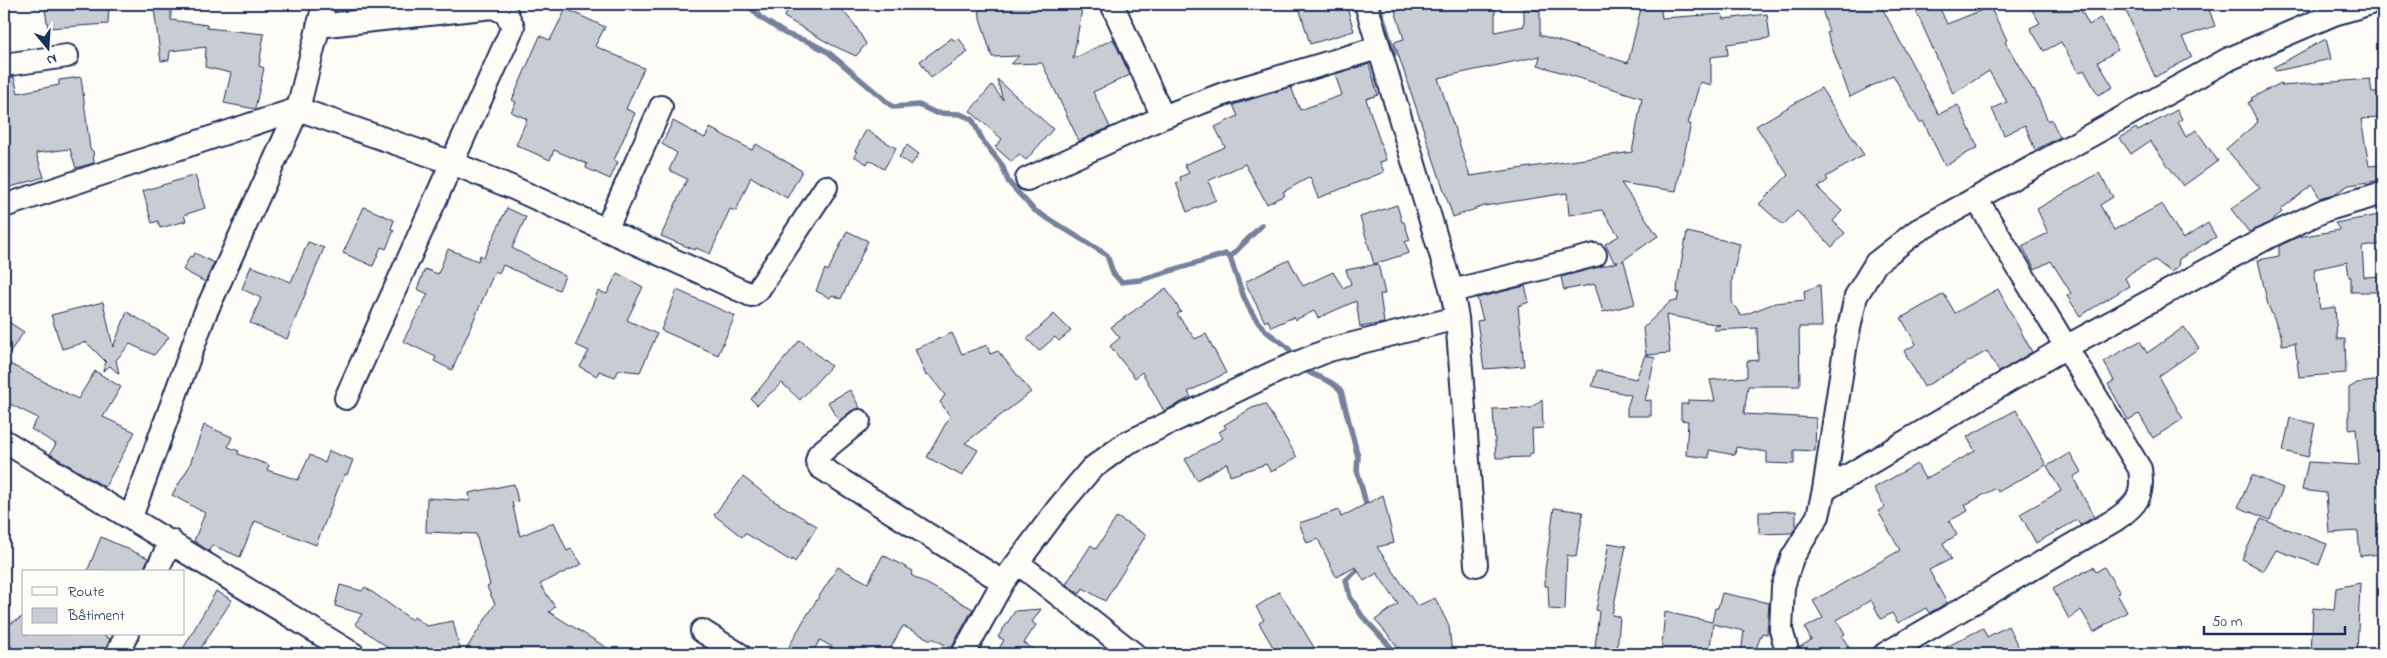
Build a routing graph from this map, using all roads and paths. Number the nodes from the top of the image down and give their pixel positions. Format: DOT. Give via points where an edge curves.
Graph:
graph roads {
  1 [pos="324,4"];
  2 [pos="1112,4"];
  3 [pos="1366,4"];
  4 [pos="2368,4"];
  5 [pos="318,26"];
  6 [pos="1378,48"];
  7 [pos="67,56"];
  8 [pos="4,65"];
  9 [pos="660,107"];
  10 [pos="298,109"];
  11 [pos="1163,117"];
  12 [pos="450,162"];
  13 [pos="1027,180"];
  14 [pos="826,187"];
  15 [pos="1976,198"];
  16 [pos="2382,198"];
  17 [pos="4,206"];
  18 [pos="606,230"];
  19 [pos="1595,255"];
  20 [pos="1452,291"];
  21 [pos="1458,318"];
  22 [pos="2066,347"];
  23 [pos="346,398"];
  24 [pos="859,421"];
  25 [pos="4,441"];
  26 [pos="1824,490"];
  27 [pos="132,517"];
  28 [pos="171,541"];
  29 [pos="1018,563"];
  30 [pos="1476,565"];
  31 [pos="157,570"];
  32 [pos="1003,582"];
  33 [pos="702,631"];
  34 [pos="126,636"];
  35 [pos="117,654"];
  36 [pos="352,654"];
  37 [pos="739,654"];
  38 [pos="963,654"];
  39 [pos="1134,654"];
  40 [pos="1788,654"];
  41 [pos="1885,654"];
  1 -- 5 [label="street"];
  2 -- 11 [label="street"];
  3 -- 6 [label="street"];
  4 -- 15 [label="street" via="2334,14 2229,59"];
  5 -- 10 [label="street"];
  5 -- 12 [label="street" via="493,7 506,13 513,27"];
  6 -- 11 [label="street" via="1226,93"];
  6 -- 20 [label="street"];
  7 -- 8 [label="street"];
  9 -- 18 [label="street"];
  10 -- 12 [label="street"];
  10 -- 17 [label="street"];
  10 -- 27 [label="street" via="204,316"];
  11 -- 13 [label="street"];
  12 -- 18 [label="street"];
  12 -- 23 [label="street"];
  14 -- 18 [label="street" via="752,295"];
  15 -- 22 [label="street"];
  15 -- 26 [label="street" via="1917,231 1876,263 1856,296"];
  16 -- 22 [label="street" via="2325,210 2268,237"];
  19 -- 20 [label="street"];
  20 -- 21 [label="street"];
  21 -- 29 [label="street" via="1329,350 1275,372 1125,444 1092,469"];
  21 -- 30 [label="street"];
  22 -- 26 [label="street"];
  22 -- 41 [label="street" via="2140,469 2142,486 2133,507"];
  24 -- 32 [label="street" via="819,454 817,461 820,467"];
  25 -- 27 [label="street"];
  26 -- 40 [label="street" via="1818,516 1792,558 1783,587 1781,630"];
  27 -- 28 [label="street"];
  28 -- 31 [label="street"];
  28 -- 36 [label="street"];
  29 -- 32 [label="street"];
  29 -- 39 [label="street"];
  32 -- 38 [label="street"];
  33 -- 37 [label="street"];
  34 -- 35 [label="street"];
}
